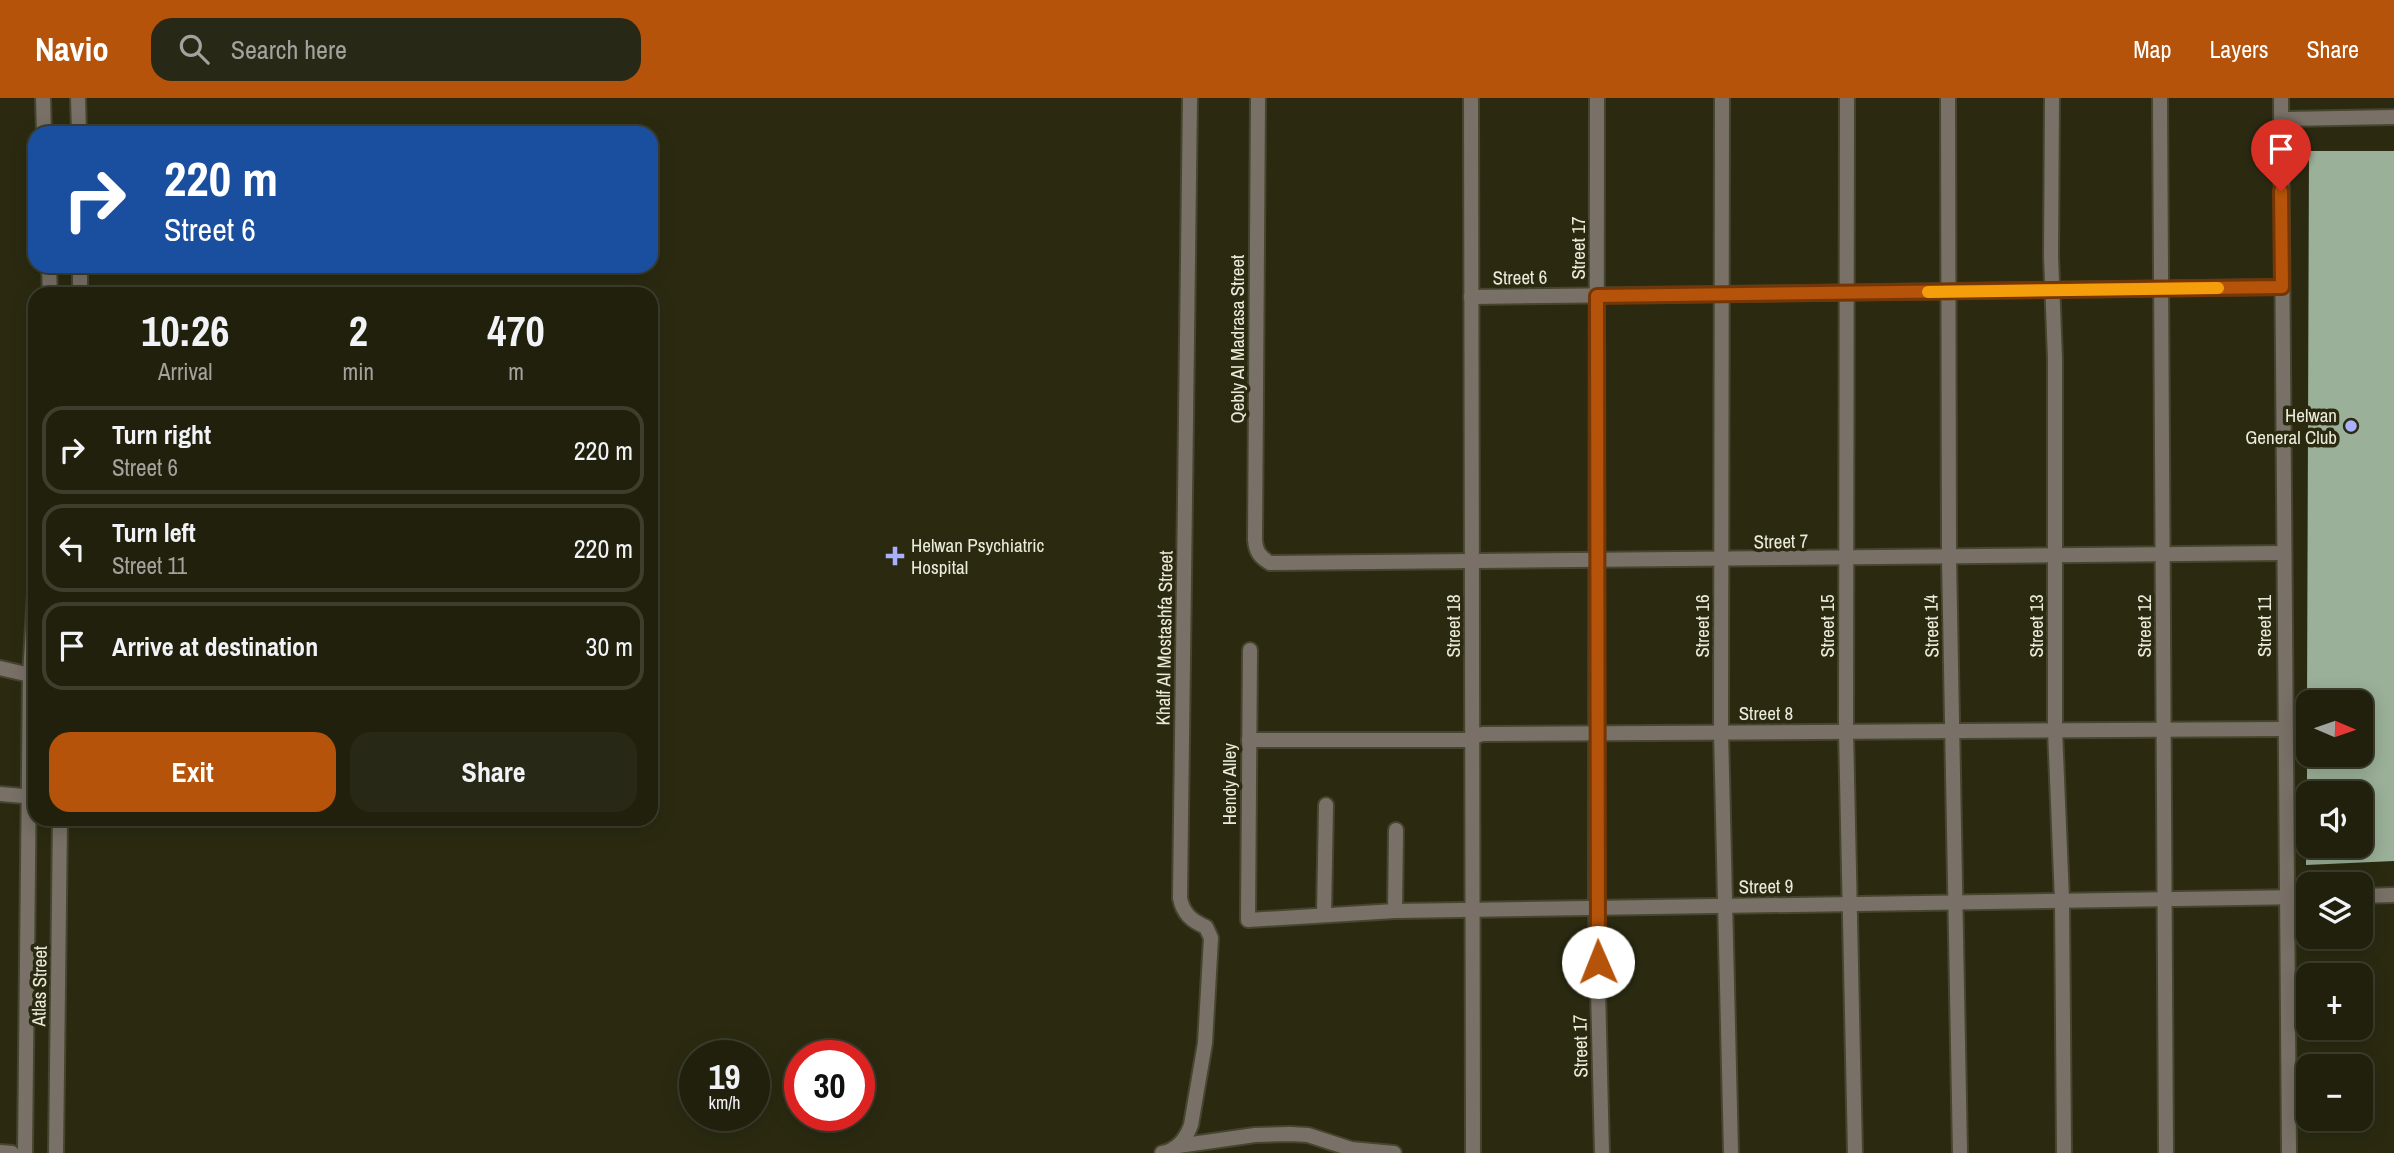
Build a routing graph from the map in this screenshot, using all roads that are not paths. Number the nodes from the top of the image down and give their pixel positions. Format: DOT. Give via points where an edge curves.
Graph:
graph roads {
  1 [pos="43,98"];
  2 [pos="78,98"];
  3 [pos="1190,98"];
  4 [pos="1258,98"];
  5 [pos="1471,98"];
  6 [pos="1597,98"];
  7 [pos="1721,98"];
  8 [pos="1847,98"];
  9 [pos="1948,98"];
  10 [pos="2052,98"];
  11 [pos="2160,98"];
  12 [pos="2281,98"];
  13 [pos="2394,117"];
  14 [pos="2281,119"];
  15 [pos="44,126"];
  16 [pos="79,126"];
  17 [pos="2282,287"];
  18 [pos="2161,289"];
  19 [pos="2053,291"];
  20 [pos="1948,292"];
  21 [pos="1847,293"];
  22 [pos="1722,294"];
  23 [pos="1597,296"];
  24 [pos="1471,297"];
  25 [pos="2283,553"];
  26 [pos="2163,555"];
  27 [pos="2055,556"];
  28 [pos="1949,558"];
  29 [pos="1847,559"];
  30 [pos="1597,561"];
  31 [pos="1721,561"];
  32 [pos="1472,562"];
  33 [pos="1280,565"];
  34 [pos="1250,650"];
  35 [pos="0,668"];
  36 [pos="28,675"];
  37 [pos="2284,729"];
  38 [pos="2055,730"];
  39 [pos="2163,730"];
  40 [pos="1846,731"];
  41 [pos="1953,731"];
  42 [pos="1721,732"];
  43 [pos="1597,733"];
  44 [pos="1472,738"];
  45 [pos="1249,740"];
  46 [pos="0,794"];
  47 [pos="28,796"];
  48 [pos="1326,804"];
  49 [pos="31,826"];
  50 [pos="60,826"];
  51 [pos="1396,830"];
  52 [pos="2394,895"];
  53 [pos="2373,896"];
  54 [pos="2285,897"];
  55 [pos="2296,897"];
  56 [pos="2164,899"];
  57 [pos="2062,900"];
  58 [pos="1957,901"];
  59 [pos="1851,904"];
  60 [pos="1726,905"];
  61 [pos="1596,908"];
  62 [pos="1473,910"];
  63 [pos="1395,911"];
  64 [pos="1324,915"];
  65 [pos="1248,920"];
  66 [pos="1325,1147"];
  67 [pos="1169,1151"];
  68 [pos="0,1152"];
  69 [pos="12,1153"];
  70 [pos="25,1153"];
  71 [pos="57,1153"];
  72 [pos="1394,1153"];
  73 [pos="1473,1153"];
  74 [pos="1602,1153"];
  75 [pos="1731,1153"];
  76 [pos="1855,1153"];
  77 [pos="1960,1153"];
  78 [pos="2064,1153"];
  79 [pos="2166,1153"];
  80 [pos="2280,1153"];
  81 [pos="2289,1153"];
  1 -- 15 [label="street"];
  2 -- 16 [label="street"];
  3 -- 67 [label="street, Khalf Al Mostashfa Street" via="1180,898 1185,913 1206,927 1211,938 1191,1125 1187,1137"];
  4 -- 33 [label="street, Qebly Al Madrasa Street" via="1255,540 1262,558"];
  5 -- 24 [label="street, Street 18"];
  6 -- 23 [label="street, Street 17"];
  7 -- 22 [label="street, Street 16"];
  8 -- 21 [label="street, Street 15"];
  9 -- 20 [label="street, Street 14"];
  10 -- 19 [label="street, Street 13"];
  11 -- 18 [label="street, Street 12"];
  12 -- 14 [label="street, Street 11"];
  13 -- 14 [label="street"];
  14 -- 17 [label="street, Street 11"];
  17 -- 18 [label="street, Street 6"];
  17 -- 25 [label="street, Street 11"];
  18 -- 19 [label="street, Street 6"];
  18 -- 26 [label="street, Street 12"];
  19 -- 20 [label="street, Street 6"];
  19 -- 27 [label="street, Street 13"];
  20 -- 21 [label="street, Street 6"];
  20 -- 28 [label="street, Street 14"];
  21 -- 22 [label="street, Street 6"];
  21 -- 29 [label="street, Street 15"];
  22 -- 23 [label="street, Street 6"];
  22 -- 31 [label="street, Street 16"];
  23 -- 24 [label="street, Street 6"];
  23 -- 30 [label="street, Street 17"];
  24 -- 32 [label="street, Street 18"];
  25 -- 26 [label="street, Street 7"];
  25 -- 37 [label="street, Street 11"];
  26 -- 27 [label="street, Street 7"];
  26 -- 39 [label="street, Street 12"];
  27 -- 28 [label="street, Street 7"];
  27 -- 38 [label="street, Street 13"];
  28 -- 29 [label="street, Street 7"];
  28 -- 41 [label="street, Street 14"];
  29 -- 31 [label="street, Street 7"];
  29 -- 40 [label="street, Street 15"];
  30 -- 31 [label="street, Street 7"];
  30 -- 32 [label="street, Street 7"];
  30 -- 43 [label="street, Street 17"];
  31 -- 42 [label="street, Street 16"];
  32 -- 33 [label="street, Street 7"];
  32 -- 44 [label="street, Street 18"];
  34 -- 45 [label="street, Hendy Alley"];
  35 -- 36 [label="street"];
  37 -- 39 [label="street, Street 8"];
  37 -- 54 [label="street, Street 11"];
  38 -- 39 [label="street, Street 8"];
  38 -- 41 [label="street, Street 8"];
  38 -- 57 [label="street, Street 13"];
  39 -- 56 [label="street, Street 12"];
  40 -- 41 [label="street, Street 8"];
  40 -- 42 [label="street, Street 8"];
  40 -- 59 [label="street, Street 15"];
  41 -- 58 [label="street, Street 14"];
  42 -- 43 [label="street, Street 8"];
  42 -- 60 [label="street, Street 16"];
  43 -- 44 [label="street, Street 8" via="1482,734"];
  43 -- 61 [label="street, Street 17"];
  44 -- 45 [label="street, Street 8"];
  44 -- 62 [label="street, Street 18"];
  45 -- 65 [label="street, Hendy Alley"];
  46 -- 47 [label="street"];
  48 -- 64 [label="street"];
  49 -- 70 [label="street, Atlas Street"];
  50 -- 71 [label="street, Atlas Street"];
  51 -- 63 [label="street"];
  52 -- 53 [label="street"];
  54 -- 55 [label="street, Street 9"];
  54 -- 56 [label="street, Street 9"];
  54 -- 81 [label="street, Street 11"];
  56 -- 57 [label="street, Street 9"];
  56 -- 79 [label="street, Street 12"];
  57 -- 58 [label="street, Street 9"];
  57 -- 78 [label="street, Street 13"];
  58 -- 59 [label="street, Street 9"];
  58 -- 77 [label="street, Street 14"];
  59 -- 60 [label="street, Street 9"];
  59 -- 76 [label="street, Street 15"];
  60 -- 61 [label="street, Street 9"];
  60 -- 75 [label="street, Street 16"];
  61 -- 62 [label="street, Street 9"];
  61 -- 74 [label="street, Street 17"];
  62 -- 63 [label="street, Street 9"];
  62 -- 73 [label="street, Street 18"];
  63 -- 64 [label="street, Street 9"];
  64 -- 65 [label="street, Street 9"];
  66 -- 67 [label="street" via="1308,1135 1266,1135"];
  66 -- 72 [label="street"];
  68 -- 69 [label="street"];
  80 -- 81 [label="street"];
}
